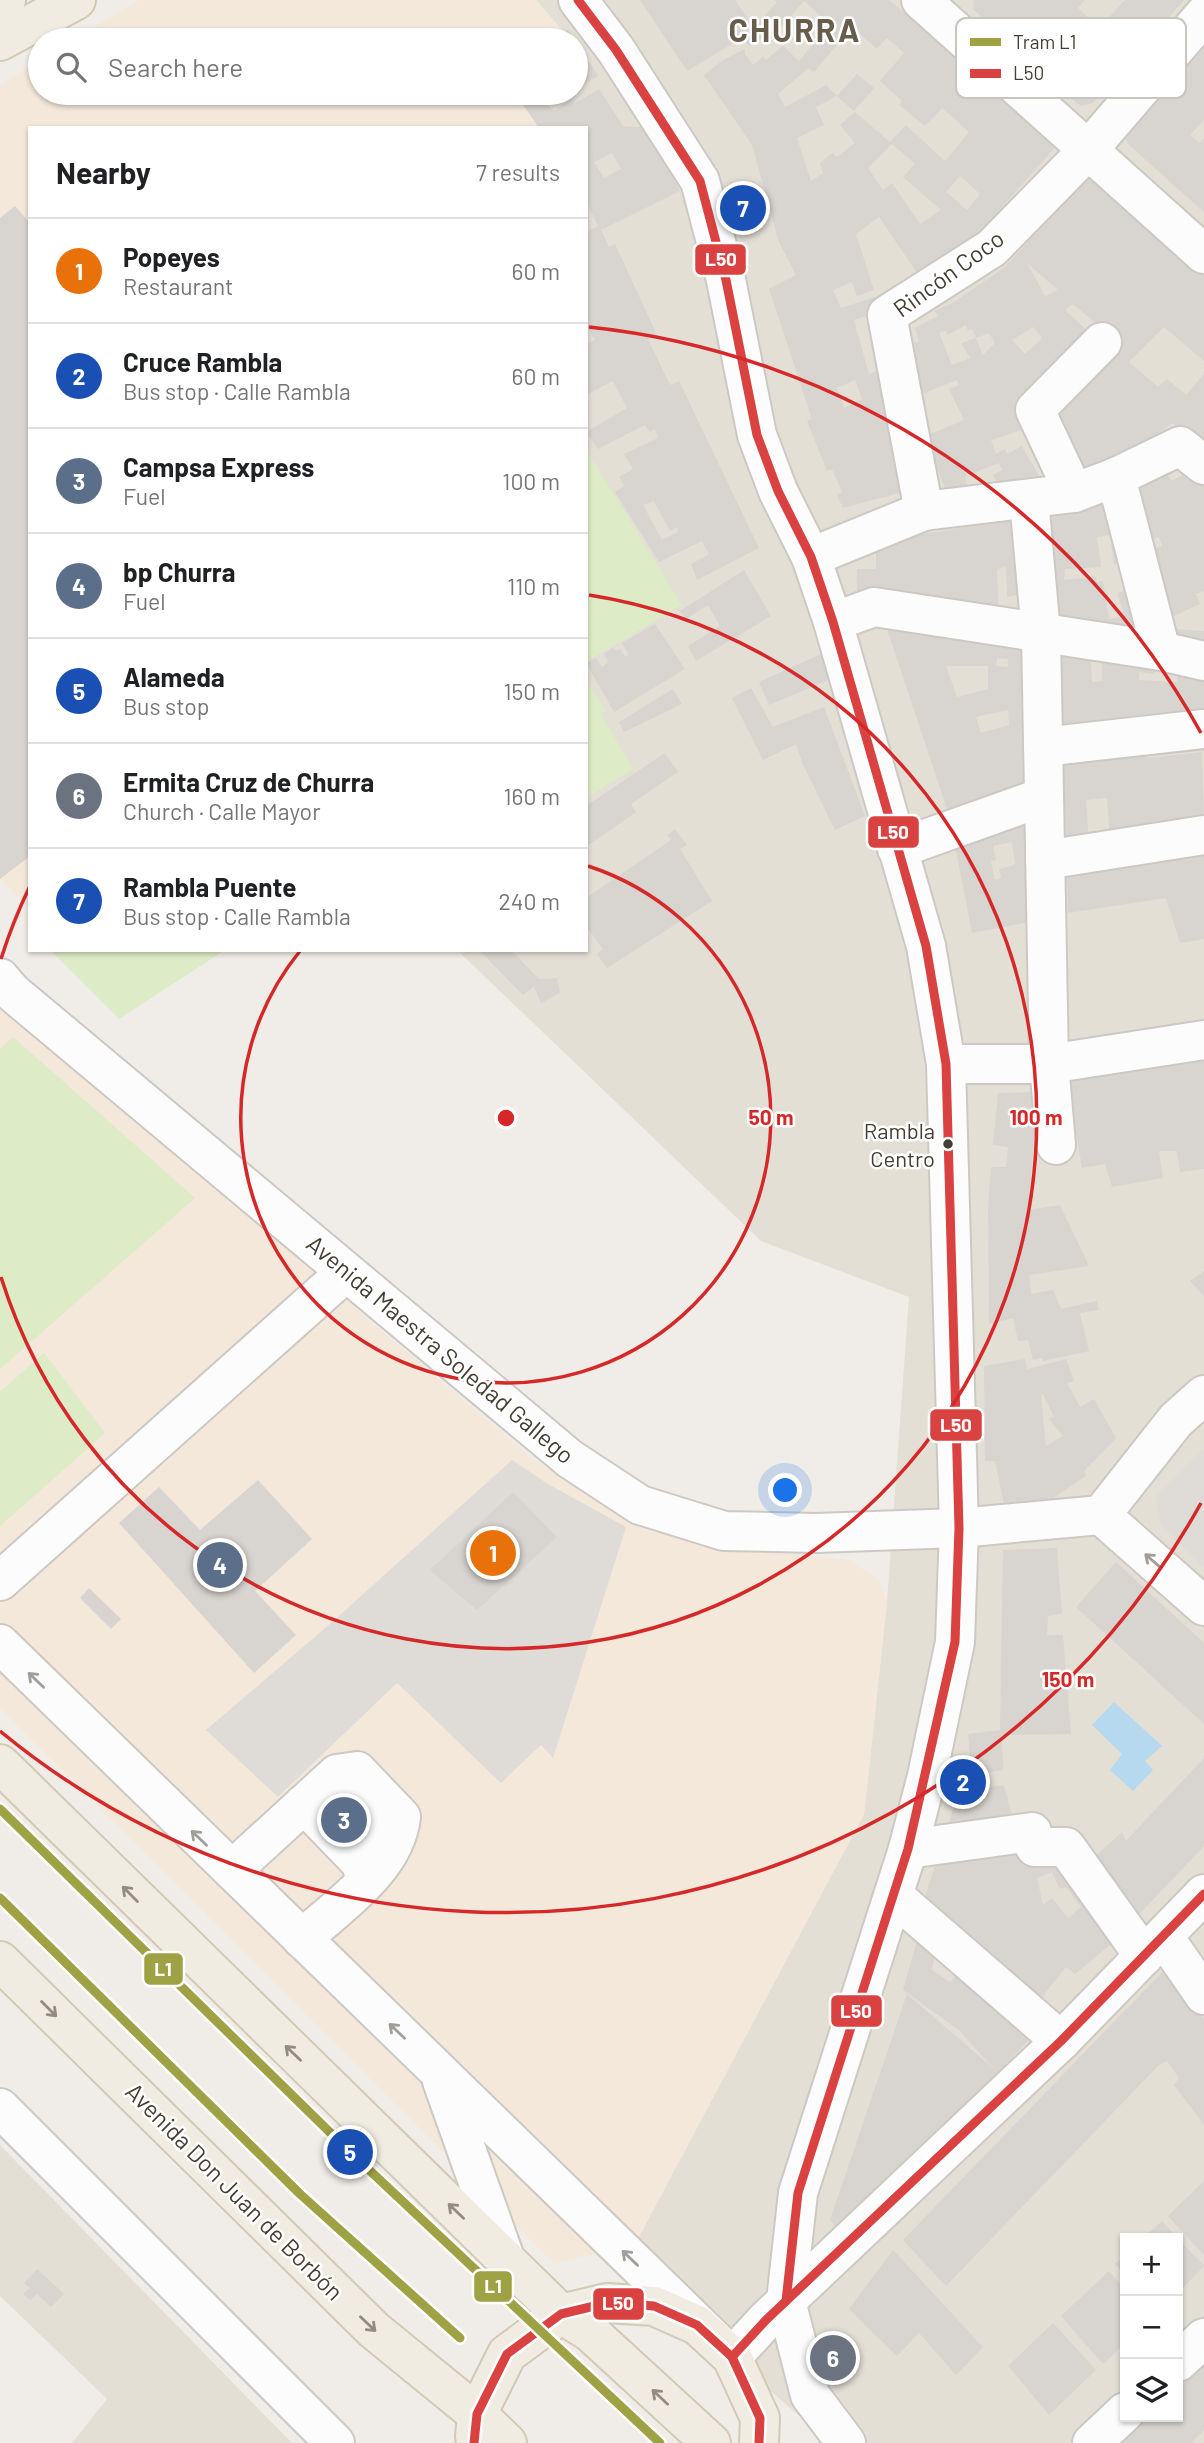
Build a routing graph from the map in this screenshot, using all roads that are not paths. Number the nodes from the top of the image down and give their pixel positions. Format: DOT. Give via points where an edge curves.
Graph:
graph roads {
  1 [pos="6,0"];
  2 [pos="76,0"];
  3 [pos="578,0"];
  4 [pos="0,3"];
  5 [pos="937,5"];
  6 [pos="1204,15"];
  7 [pos="956,23"];
  8 [pos="1186,36"];
  9 [pos="0,41"];
  10 [pos="1035,98"];
  11 [pos="1133,98"];
  12 [pos="1089,149"];
  13 [pos="1204,254"];
  14 [pos="1102,342"];
  15 [pos="1204,465"];
  16 [pos="1116,477"];
  17 [pos="1074,493"];
  18 [pos="1029,500"];
  19 [pos="924,511"];
  20 [pos="811,557"];
  21 [pos="833,622"];
  22 [pos="1041,633"];
  23 [pos="1161,651"];
  24 [pos="1204,661"];
  25 [pos="1204,729"];
  26 [pos="1043,747"];
  27 [pos="1043,797"];
  28 [pos="1204,835"];
  29 [pos="898,849"];
  30 [pos="1045,860"];
  31 [pos="4,991"];
  32 [pos="1204,1040"];
  33 [pos="946,1064"];
  34 [pos="1049,1064"];
  35 [pos="1056,1145"];
  36 [pos="345,1273"];
  37 [pos="1204,1395"];
  38 [pos="1101,1515"];
  39 [pos="959,1528"];
  40 [pos="0,1581"];
  41 [pos="1204,1606"];
  42 [pos="0,1644"];
  43 [pos="0,1764"];
  44 [pos="314,1795"];
  45 [pos="908,1849"];
  46 [pos="376,1868"];
  47 [pos="232,1870"];
  48 [pos="1204,1894"];
  49 [pos="894,1896"];
  50 [pos="302,1939"];
  51 [pos="1154,1946"];
  52 [pos="0,1961"];
  53 [pos="1204,1995"];
  54 [pos="1061,2041"];
  55 [pos="439,2071"];
  56 [pos="0,2108"];
  57 [pos="506,2261"];
  58 [pos="786,2301"];
  59 [pos="561,2314"];
  60 [pos="1204,2338"];
  61 [pos="732,2357"];
  62 [pos="1181,2359"];
  63 [pos="1120,2417"];
  64 [pos="476,2429"];
  65 [pos="841,2441"];
  66 [pos="335,2443"];
  67 [pos="507,2443"];
  68 [pos="710,2443"];
  69 [pos="759,2443"];
  70 [pos="1092,2443"];
  1 -- 4 [label="main road"];
  2 -- 9 [label="main road"];
  3 -- 20 [label="street" via="700,181 726,280 757,435"];
  5 -- 7 [label="street"];
  6 -- 8 [label="street"];
  10 -- 12 [label="street"];
  11 -- 12 [label="street"];
  12 -- 13 [label="street"];
  12 -- 19 [label="street, Rincón Coco" via="992,248 887,315"];
  14 -- 17 [label="street" via="1035,410"];
  15 -- 16 [label="street" via="1180,446"];
  16 -- 17 [label="street"];
  16 -- 23 [label="street"];
  17 -- 18 [label="street"];
  18 -- 19 [label="street"];
  18 -- 22 [label="street"];
  19 -- 20 [label="street"];
  20 -- 21 [label="street"];
  21 -- 22 [label="street" via="874,607"];
  21 -- 29 [label="street"];
  22 -- 23 [label="street"];
  22 -- 26 [label="street"];
  23 -- 24 [label="street"];
  25 -- 26 [label="street"];
  26 -- 27 [label="street"];
  27 -- 29 [label="street"];
  27 -- 30 [label="street"];
  28 -- 30 [label="street"];
  29 -- 33 [label="street" via="926,946"];
  30 -- 34 [label="street"];
  31 -- 36 [label="street, Avenida Maestra Soledad Gallego"];
  32 -- 34 [label="street"];
  33 -- 34 [label="street"];
  33 -- 39 [label="street"];
  34 -- 35 [label="street"];
  36 -- 39 [label="street, Avenida Maestra Soledad Gallego" via="570,1460 640,1505 724,1531"];
  36 -- 40 [label="street"];
  37 -- 38 [label="street" via="1175,1420"];
  38 -- 39 [label="street, Avenida Maestra Soledad Gallego"];
  41 -- 38 [label="street, one-way"];
  39 -- 45 [label="street" via="955,1642"];
  47 -- 42 [label="street, one-way"];
  57 -- 43 [label="main road, one-way"];
  44 -- 46 [label="street" via="360,1862"];
  44 -- 46 [label="street" via="337,1773 357,1771 401,1817 399,1838"];
  44 -- 47 [label="street"];
  45 -- 49 [label="street"];
  45 -- 51 [label="street" via="1032,1832 1035,1847 1066,1847"];
  46 -- 50 [label="street"];
  47 -- 50 [label="street"];
  48 -- 51 [label="street"];
  49 -- 54 [label="street"];
  49 -- 58 [label="street" via="798,2193"];
  55 -- 50 [label="street, one-way"];
  51 -- 53 [label="street"];
  51 -- 54 [label="street"];
  52 -- 64 [label="main road, Avenida Don Juan de Borbón, one-way"];
  54 -- 58 [label="street"];
  55 -- 57 [label="street"];
  61 -- 55 [label="street, one-way"];
  56 -- 66 [label="street"];
  57 -- 59 [label="main road"];
  58 -- 61 [label="street"];
  58 -- 65 [label="street" via="810,2395"];
  59 -- 61 [label="main road" via="607,2303 654,2306 697,2325"];
  59 -- 64 [label="main road" via="507,2354"];
  68 -- 59 [label="main road, one-way" via="590,2332"];
  60 -- 62 [label="street"];
  61 -- 69 [label="main road" via="760,2418"];
  63 -- 70 [label="street"];
  64 -- 67 [label="main road, Avenida Don Juan de Borbón"];
}
